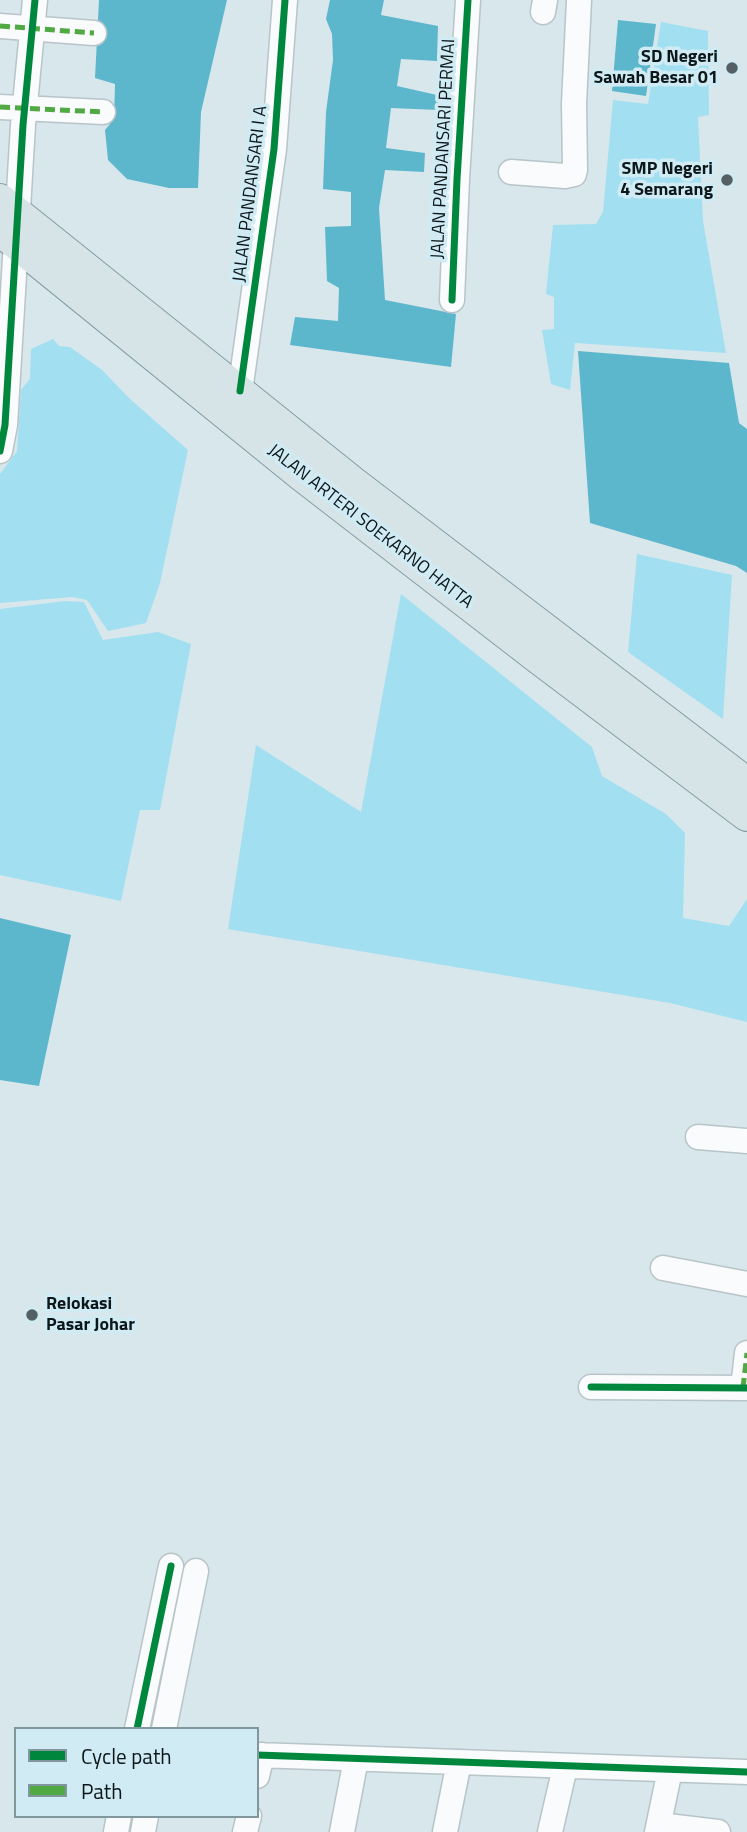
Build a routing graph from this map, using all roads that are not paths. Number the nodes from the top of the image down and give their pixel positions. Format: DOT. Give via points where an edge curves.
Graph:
graph roads {
  1 [pos="35,0"];
  2 [pos="285,0"];
  3 [pos="468,0"];
  4 [pos="579,0"];
  5 [pos="0,26"];
  6 [pos="32,28"];
  7 [pos="94,33"];
  8 [pos="0,107"];
  9 [pos="25,108"];
  10 [pos="103,112"];
  11 [pos="511,172"];
  12 [pos="8,238"];
  13 [pos="452,300"];
  14 [pos="4,352"];
  15 [pos="240,391"];
  16 [pos="2,425"];
  17 [pos="0,451"];
  18 [pos="747,784"];
  19 [pos="747,815"];
  20 [pos="698,1137"];
  21 [pos="747,1141"];
  22 [pos="663,1268"];
  23 [pos="747,1284"];
  24 [pos="747,1353"];
  25 [pos="591,1387"];
  26 [pos="745,1388"];
  27 [pos="171,1566"];
  28 [pos="196,1571"];
  29 [pos="137,1727"];
  30 [pos="164,1727"];
  31 [pos="356,1759"];
  32 [pos="259,1762"];
  33 [pos="459,1762"];
  34 [pos="565,1767"];
  35 [pos="670,1770"];
  36 [pos="747,1772"];
  37 [pos="658,1828"];
  38 [pos="342,1832"];
  39 [pos="445,1832"];
  40 [pos="550,1832"];
  41 [pos="718,1832"];
  1 -- 6 [label="street"];
  2 -- 15 [label="street, JALAN PANDANSARI I A" via="274,149"];
  3 -- 13 [label="street, JALAN PANDANSARI PERMAI"];
  4 -- 11 [label="street" via="574,174"];
  5 -- 6 [label="street"];
  6 -- 7 [label="street"];
  6 -- 9 [label="street"];
  8 -- 9 [label="street"];
  9 -- 10 [label="street"];
  9 -- 12 [label="street"];
  12 -- 14 [label="street"];
  12 -- 15 [label="main road, JALAN ARTERI SOEKARNO HATTA"];
  12 -- 19 [label="main road, JALAN ARTERI SOEKARNO HATTA" via="313,483"];
  14 -- 16 [label="street"];
  15 -- 18 [label="main road, JALAN ARTERI SOEKARNO HATTA"];
  16 -- 17 [label="street"];
  20 -- 21 [label="street"];
  22 -- 23 [label="street"];
  24 -- 26 [label="street"];
  25 -- 26 [label="street"];
  27 -- 29 [label="street"];
  28 -- 30 [label="street"];
  31 -- 32 [label="street"];
  31 -- 33 [label="street"];
  31 -- 38 [label="street"];
  33 -- 34 [label="street"];
  33 -- 39 [label="street"];
  34 -- 35 [label="street"];
  34 -- 40 [label="street"];
  35 -- 36 [label="street"];
  35 -- 37 [label="street"];
  37 -- 41 [label="street"];
}
